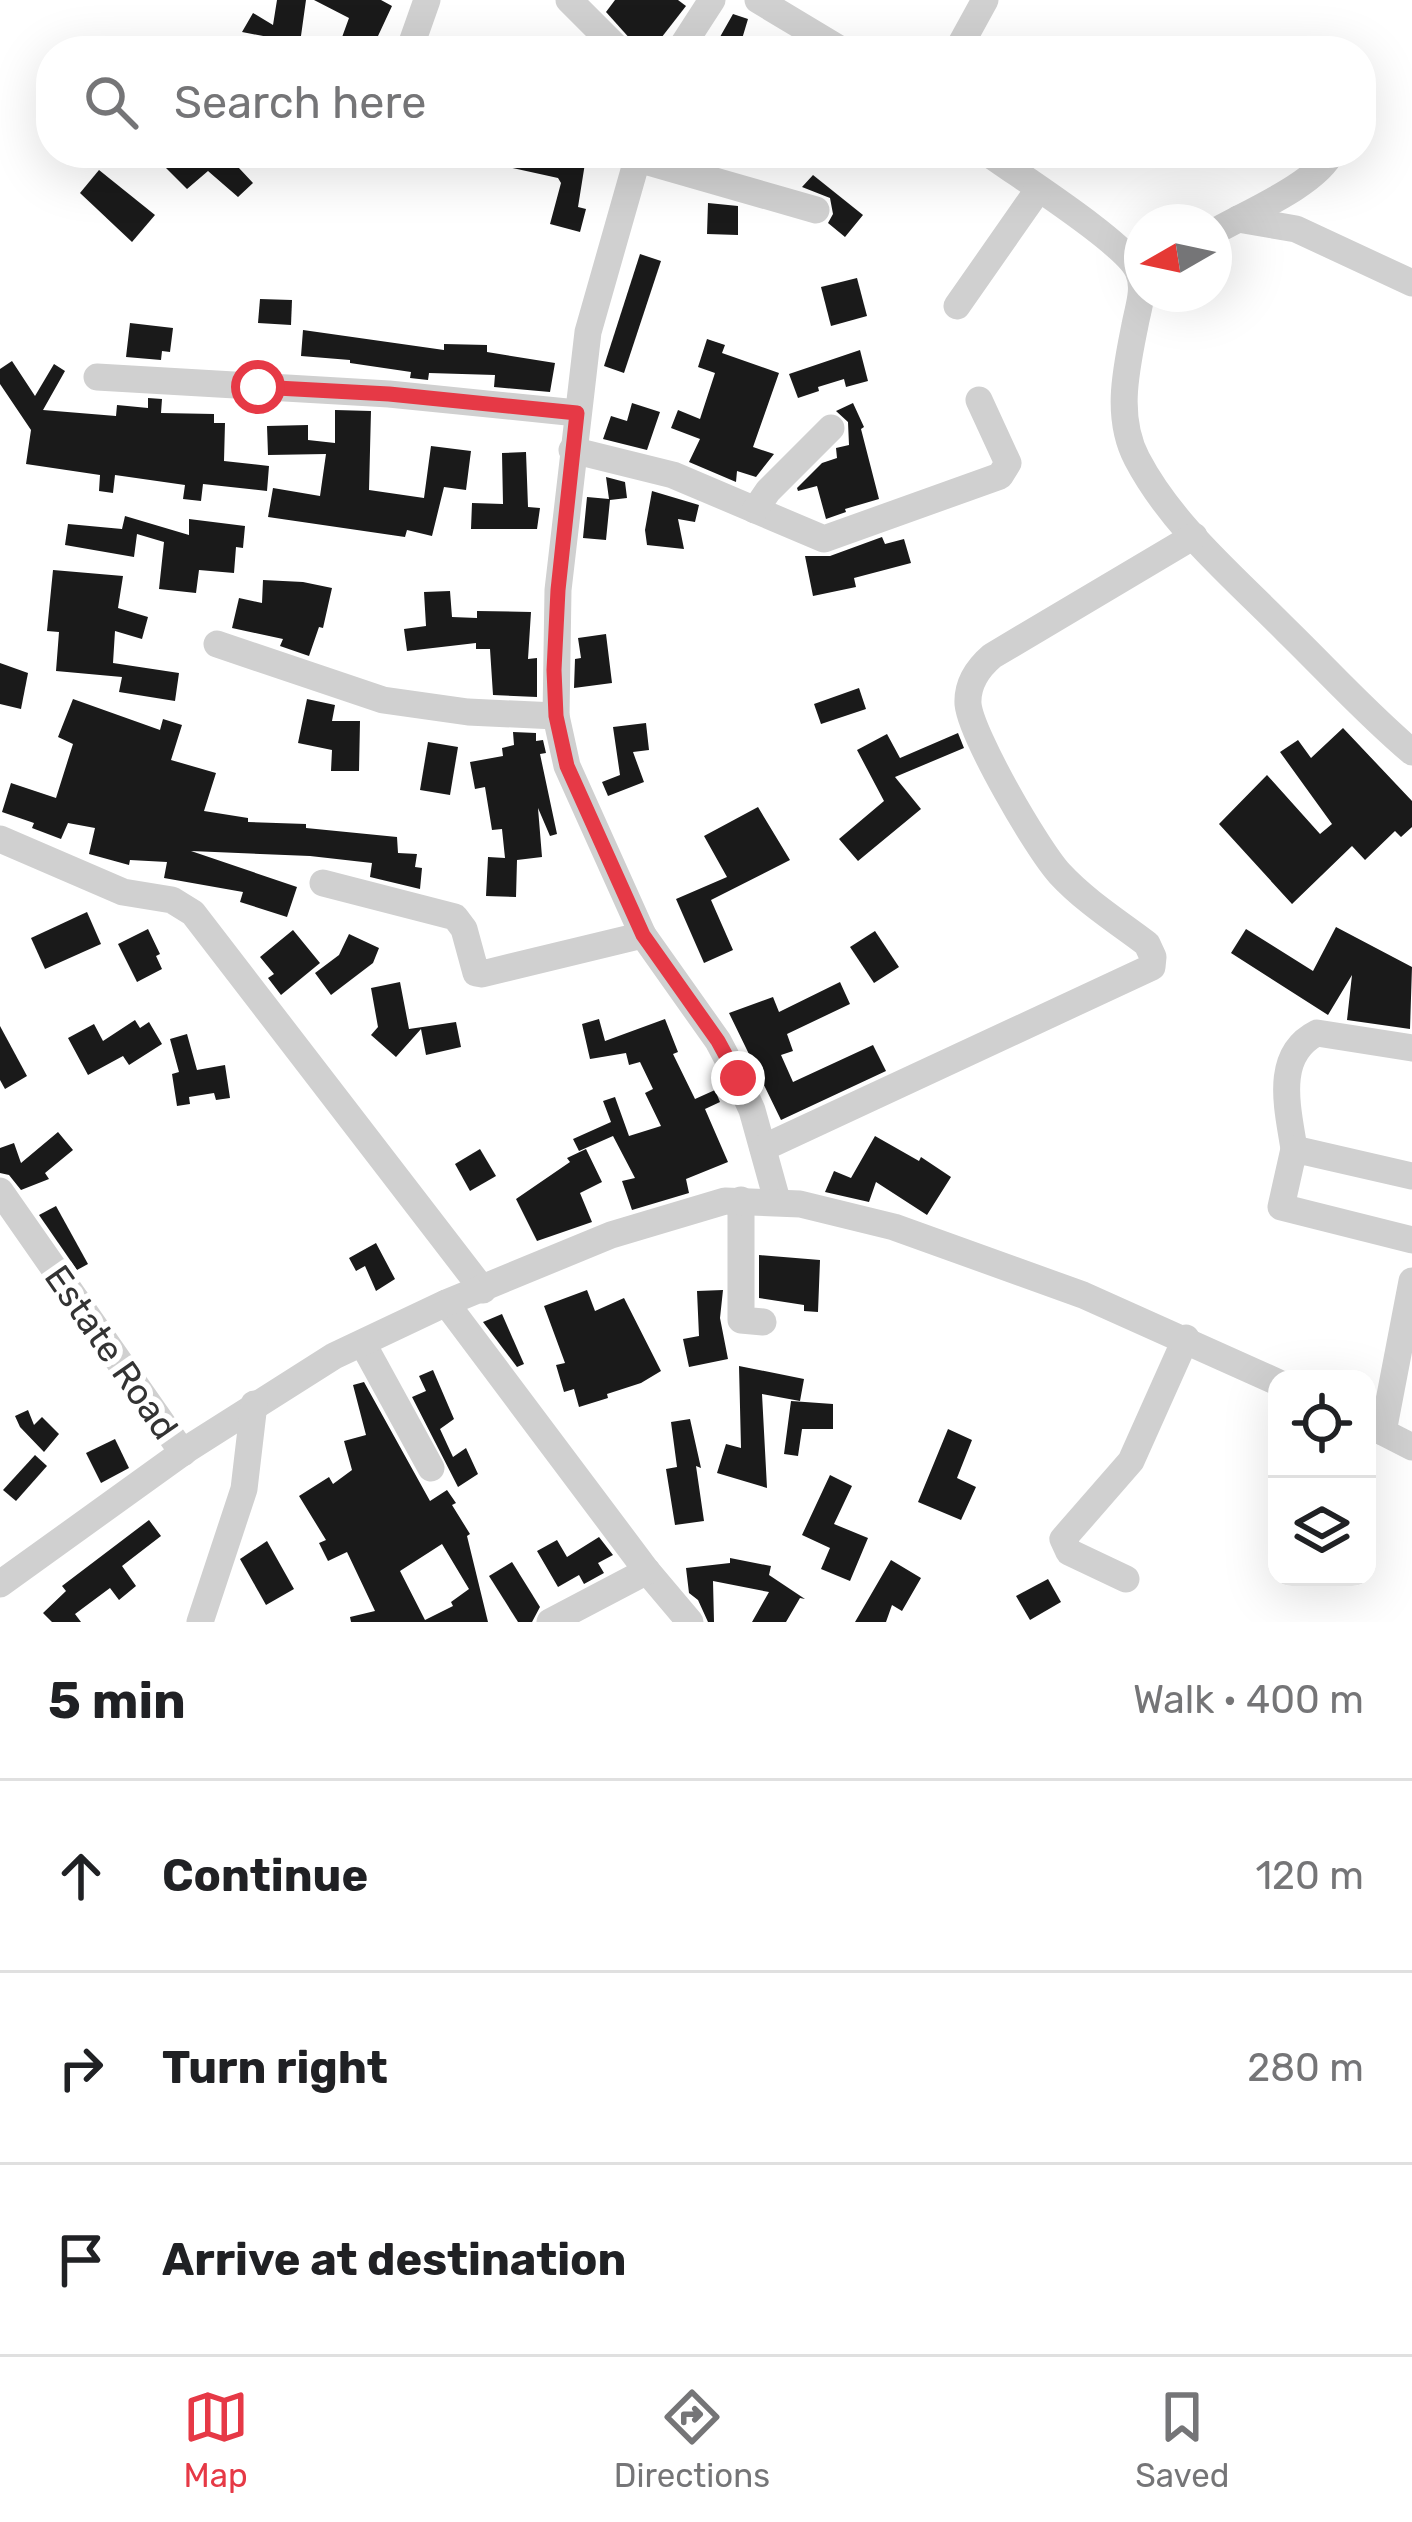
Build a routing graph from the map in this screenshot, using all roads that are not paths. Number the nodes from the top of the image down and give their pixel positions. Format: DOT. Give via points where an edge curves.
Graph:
graph roads {
  1 [pos="427,0"];
  2 [pos="569,0"];
  3 [pos="712,0"];
  4 [pos="758,0"];
  5 [pos="985,0"];
  6 [pos="414,36"];
  7 [pos="605,36"];
  8 [pos="689,36"];
  9 [pos="818,36"];
  10 [pos="965,36"];
  11 [pos="635,168"];
  12 [pos="677,168"];
  13 [pos="1008,168"];
  14 [pos="1319,168"];
  15 [pos="1038,190"];
  16 [pos="816,211"];
  17 [pos="1232,222"];
  18 [pos="1232,225"];
  19 [pos="1124,254"];
  20 [pos="1412,283"];
  21 [pos="957,306"];
  22 [pos="1138,312"];
  23 [pos="97,376"];
  24 [pos="979,400"];
  25 [pos="577,413"];
  26 [pos="831,428"];
  27 [pos="572,450"];
  28 [pos="754,510"];
  29 [pos="1194,536"];
  30 [pos="218,644"];
  31 [pos="556,716"];
  32 [pos="1412,752"];
  33 [pos="0,838"];
  34 [pos="323,883"];
  35 [pos="643,935"];
  36 [pos="1412,1048"];
  37 [pos="763,1148"];
  38 [pos="1294,1149"];
  39 [pos="1412,1176"];
  40 [pos="2,1199"];
  41 [pos="741,1200"];
  42 [pos="777,1200"];
  43 [pos="1412,1240"];
  44 [pos="1412,1281"];
  45 [pos="483,1290"];
  46 [pos="446,1303"];
  47 [pos="763,1322"];
  48 [pos="1186,1338"];
  49 [pos="363,1344"];
  50 [pos="1268,1378"];
  51 [pos="254,1404"];
  52 [pos="1376,1424"];
  53 [pos="1376,1429"];
  54 [pos="1412,1447"];
  55 [pos="183,1453"];
  56 [pos="431,1468"];
  57 [pos="647,1571"];
  58 [pos="1126,1579"];
  59 [pos="0,1584"];
  60 [pos="200,1622"];
  61 [pos="550,1622"];
  62 [pos="690,1622"];
  1 -- 6 [label="street"];
  2 -- 7 [label="street"];
  3 -- 8 [label="street"];
  4 -- 9 [label="street"];
  5 -- 10 [label="street"];
  11 -- 25 [label="street" via="588,332"];
  12 -- 16 [label="street"];
  13 -- 15 [label="street"];
  14 -- 17 [label="street"];
  15 -- 19 [label="street"];
  15 -- 21 [label="street"];
  18 -- 20 [label="street" via="1296,229"];
  22 -- 29 [label="street" via="1125,374 1126,434 1152,485"];
  23 -- 25 [label="street"];
  24 -- 28 [label="street" via="1007,463 1000,476 824,539"];
  25 -- 27 [label="street"];
  26 -- 28 [label="street"];
  27 -- 28 [label="street" via="673,475"];
  27 -- 31 [label="street"];
  29 -- 32 [label="street"];
  29 -- 37 [label="street" via="992,656 979,668 968,703 1042,851 1064,879 1147,944 1152,967"];
  30 -- 31 [label="street" via="383,700"];
  31 -- 35 [label="street" via="567,766"];
  33 -- 45 [label="street" via="193,913"];
  34 -- 35 [label="street" via="455,917 482,974"];
  35 -- 37 [label="street" via="718,1041"];
  36 -- 38 [label="street" via="1317,1033 1303,1040 1287,1076"];
  37 -- 42 [label="street"];
  38 -- 39 [label="street"];
  38 -- 43 [label="street" via="1281,1207"];
  40 -- 55 [label="street, Estate Road"];
  41 -- 42 [label="street"];
  41 -- 45 [label="street" via="611,1235"];
  41 -- 47 [label="street" via="741,1320"];
  42 -- 48 [label="street" via="894,1227"];
  44 -- 52 [label="street"];
  45 -- 46 [label="street"];
  46 -- 49 [label="street"];
  46 -- 57 [label="street"];
  48 -- 50 [label="street"];
  48 -- 58 [label="street" via="1131,1461 1063,1539 1069,1552"];
  49 -- 51 [label="street"];
  49 -- 56 [label="street"];
  51 -- 55 [label="street"];
  51 -- 60 [label="street" via="244,1490"];
  53 -- 54 [label="street"];
  55 -- 59 [label="street"];
  57 -- 61 [label="street"];
  57 -- 62 [label="street"];
}
